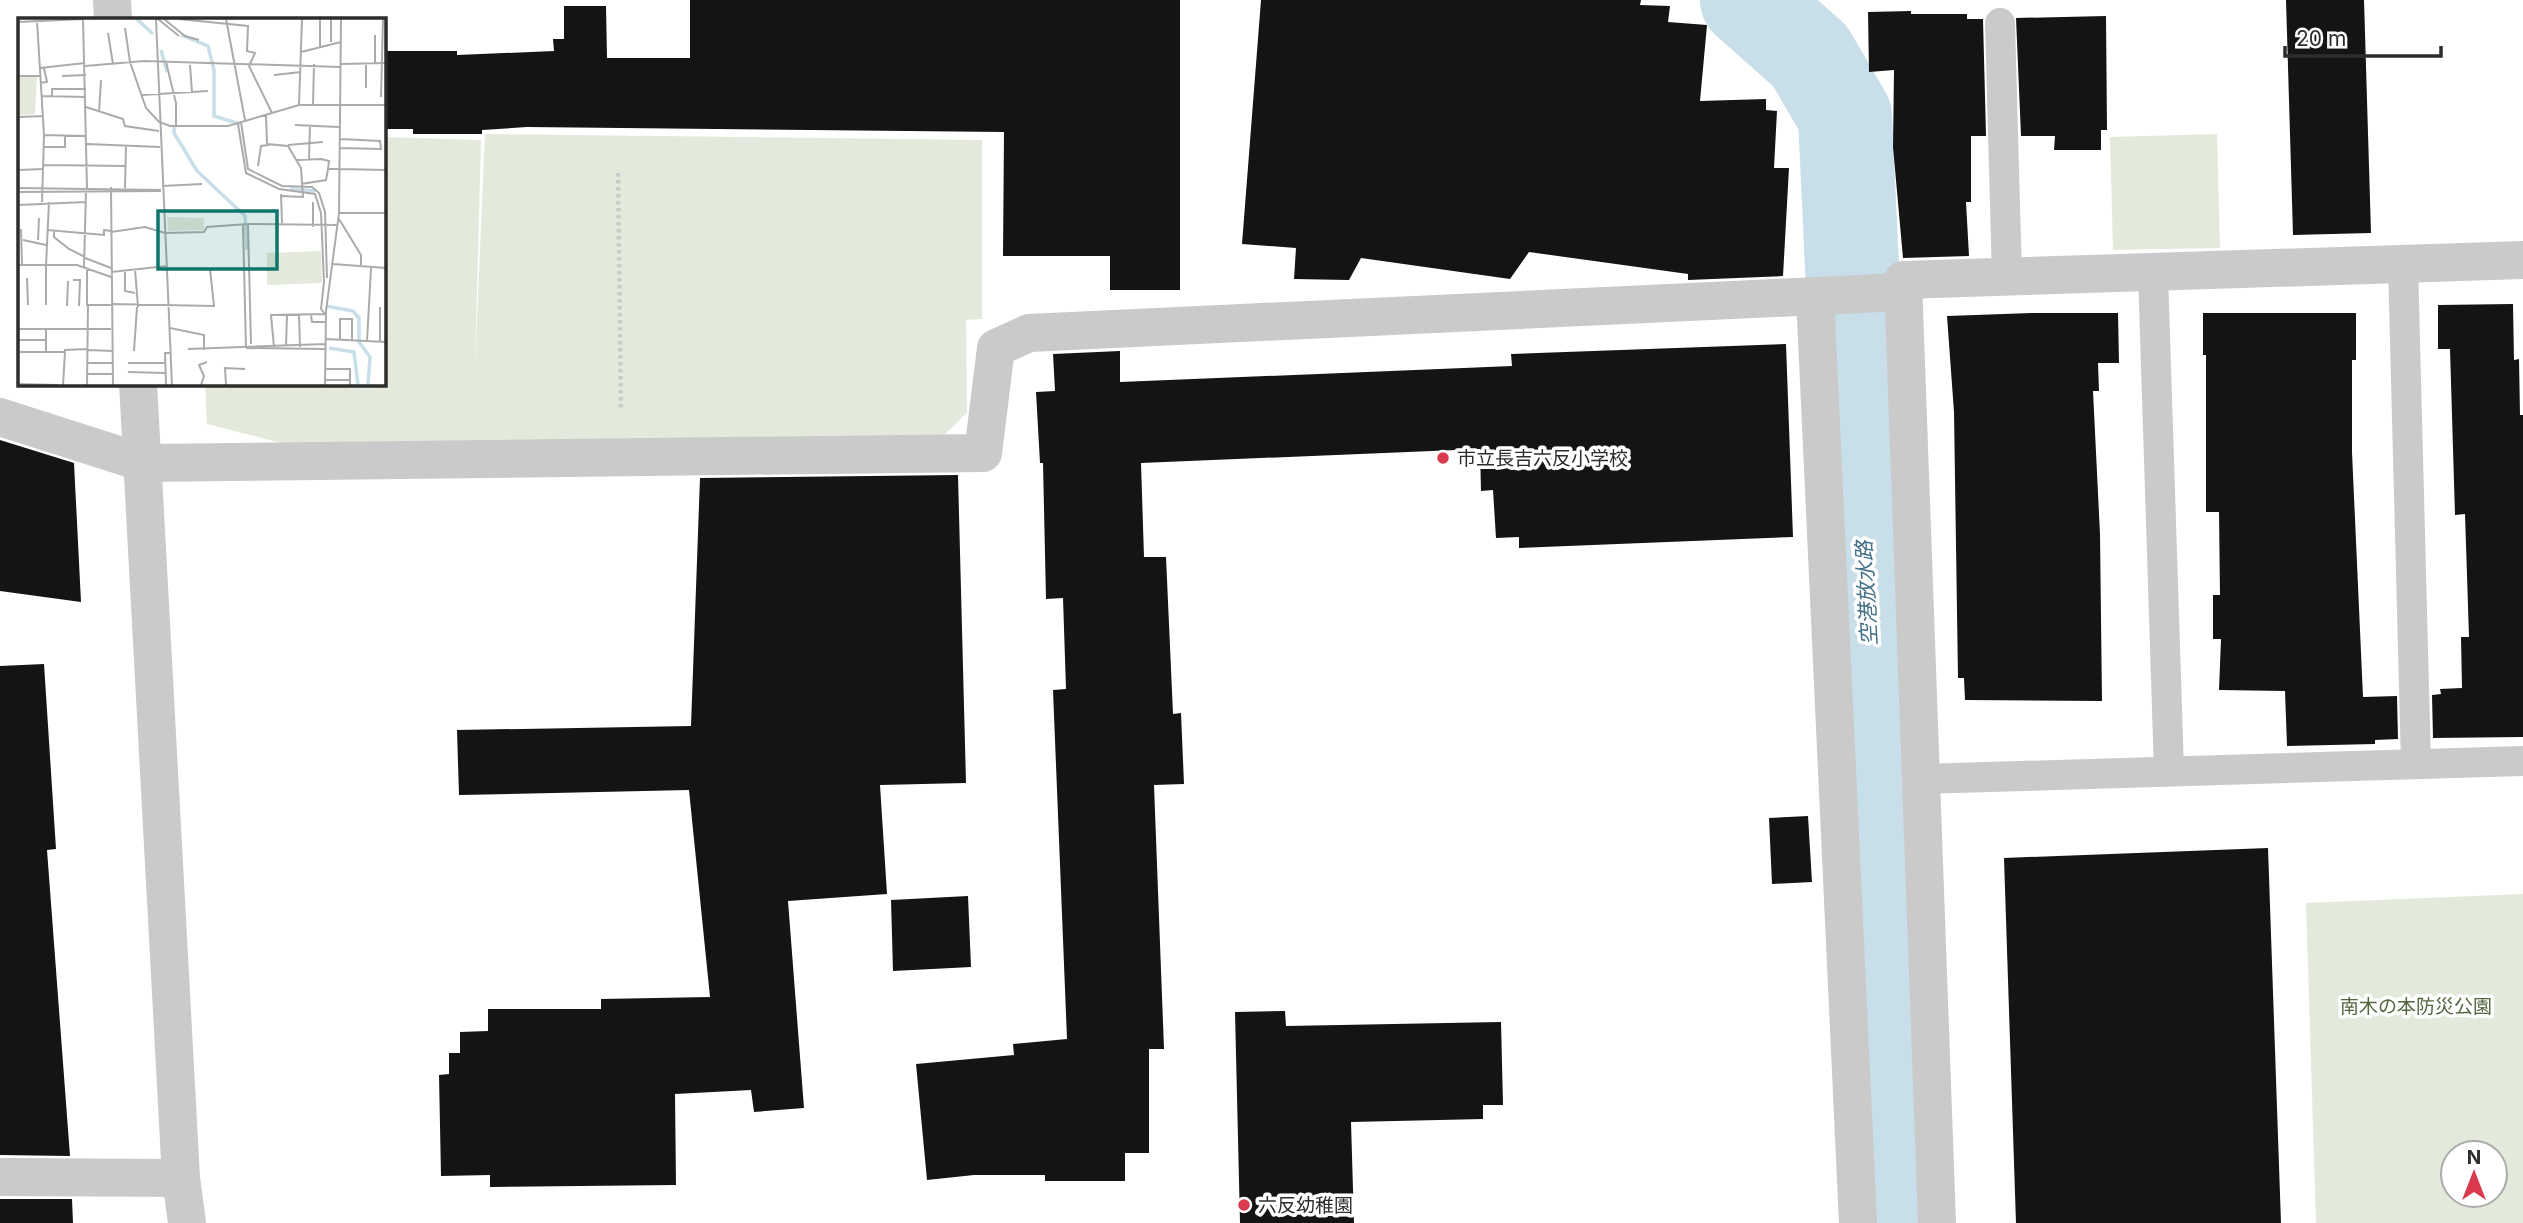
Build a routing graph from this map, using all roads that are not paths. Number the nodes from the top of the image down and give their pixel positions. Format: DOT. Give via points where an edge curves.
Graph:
graph roads {
  1 [pos="112,0"];
  2 [pos="113,18"];
  3 [pos="2000,23"];
  4 [pos="2523,260"];
  5 [pos="2403,264"];
  6 [pos="2153,273"];
  7 [pos="2007,277"];
  8 [pos="1903,292"];
  9 [pos="1815,296"];
  10 [pos="138,385"];
  11 [pos="0,417"];
  12 [pos="144,463"];
  13 [pos="2523,761"];
  14 [pos="2416,764"];
  15 [pos="2169,771"];
  16 [pos="1922,779"];
  17 [pos="0,1177"];
  18 [pos="181,1178"];
  19 [pos="187,1223"];
  20 [pos="1858,1223"];
  21 [pos="1937,1223"];
  1 -- 2 [label="street"];
  3 -- 7 [label="lane"];
  4 -- 5 [label="street"];
  5 -- 6 [label="street"];
  5 -- 14 [label="lane"];
  6 -- 7 [label="street"];
  6 -- 15 [label="lane"];
  7 -- 8 [label="street" via="1903,281"];
  8 -- 9 [label="street"];
  8 -- 16 [label="street"];
  9 -- 12 [label="street" via="1029,333 996,348 983,453"];
  9 -- 20 [label="street"];
  10 -- 12 [label="street"];
  11 -- 12 [label="street"];
  12 -- 18 [label="street"];
  13 -- 14 [label="lane"];
  14 -- 15 [label="lane"];
  15 -- 16 [label="lane"];
  16 -- 21 [label="street"];
  17 -- 18 [label="street"];
  18 -- 19 [label="street"];
}
